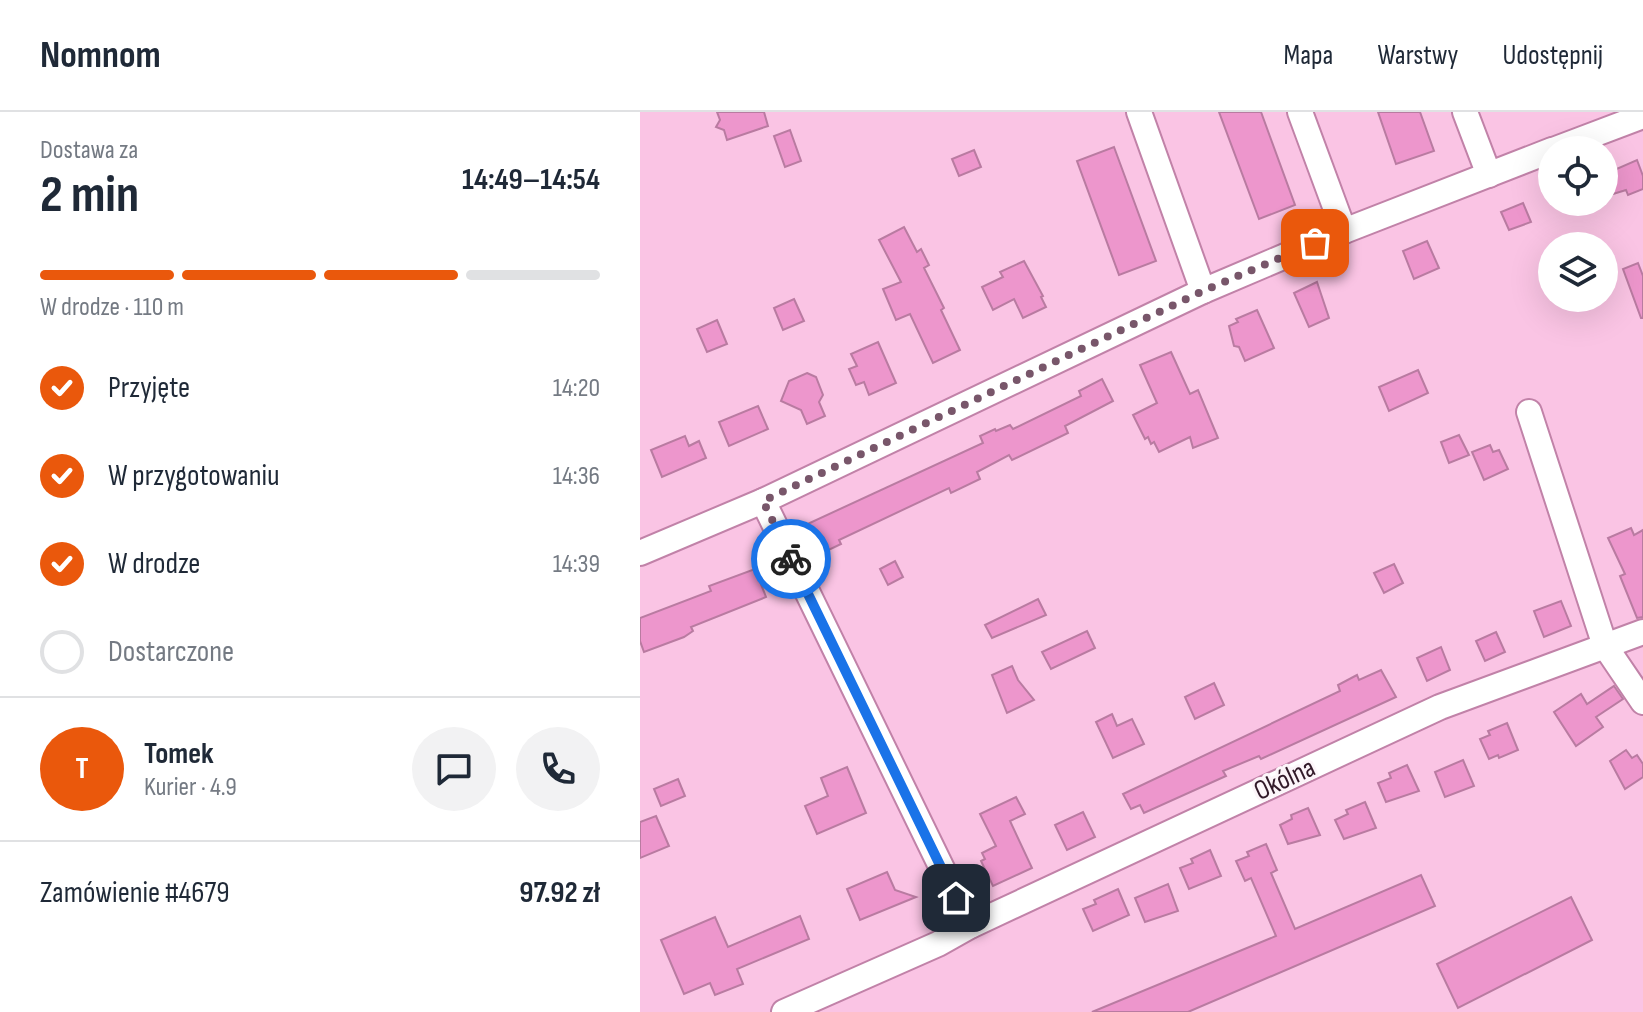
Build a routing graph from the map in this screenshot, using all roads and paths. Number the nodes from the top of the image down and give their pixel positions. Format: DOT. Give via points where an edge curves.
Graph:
graph roads {
  1 [pos="1139,112"];
  2 [pos="1300,112"];
  3 [pos="1465,112"];
  4 [pos="1630,117"];
  5 [pos="1585,136"];
  6 [pos="1538,156"];
  7 [pos="1489,175"];
  8 [pos="1344,231"];
  9 [pos="1203,291"];
  10 [pos="1529,412"];
  11 [pos="763,501"];
  12 [pos="640,553"];
  13 [pos="1643,632"];
  14 [pos="1605,646"];
  15 [pos="1643,702"];
  16 [pos="970,926"];
  17 [pos="784,1012"];
  1 -- 9 [label="street"];
  2 -- 8 [label="street"];
  3 -- 7 [label="street"];
  4 -- 5 [label="street"];
  6 -- 7 [label="street"];
  7 -- 8 [label="street"];
  8 -- 9 [label="street"];
  9 -- 11 [label="street"];
  10 -- 14 [label="street"];
  11 -- 12 [label="street"];
  11 -- 16 [label="street"];
  13 -- 14 [label="street, Okólna"];
  14 -- 15 [label="street"];
  14 -- 16 [label="street, Okólna" via="1440,707"];
  16 -- 17 [label="street, Okólna"];
}
